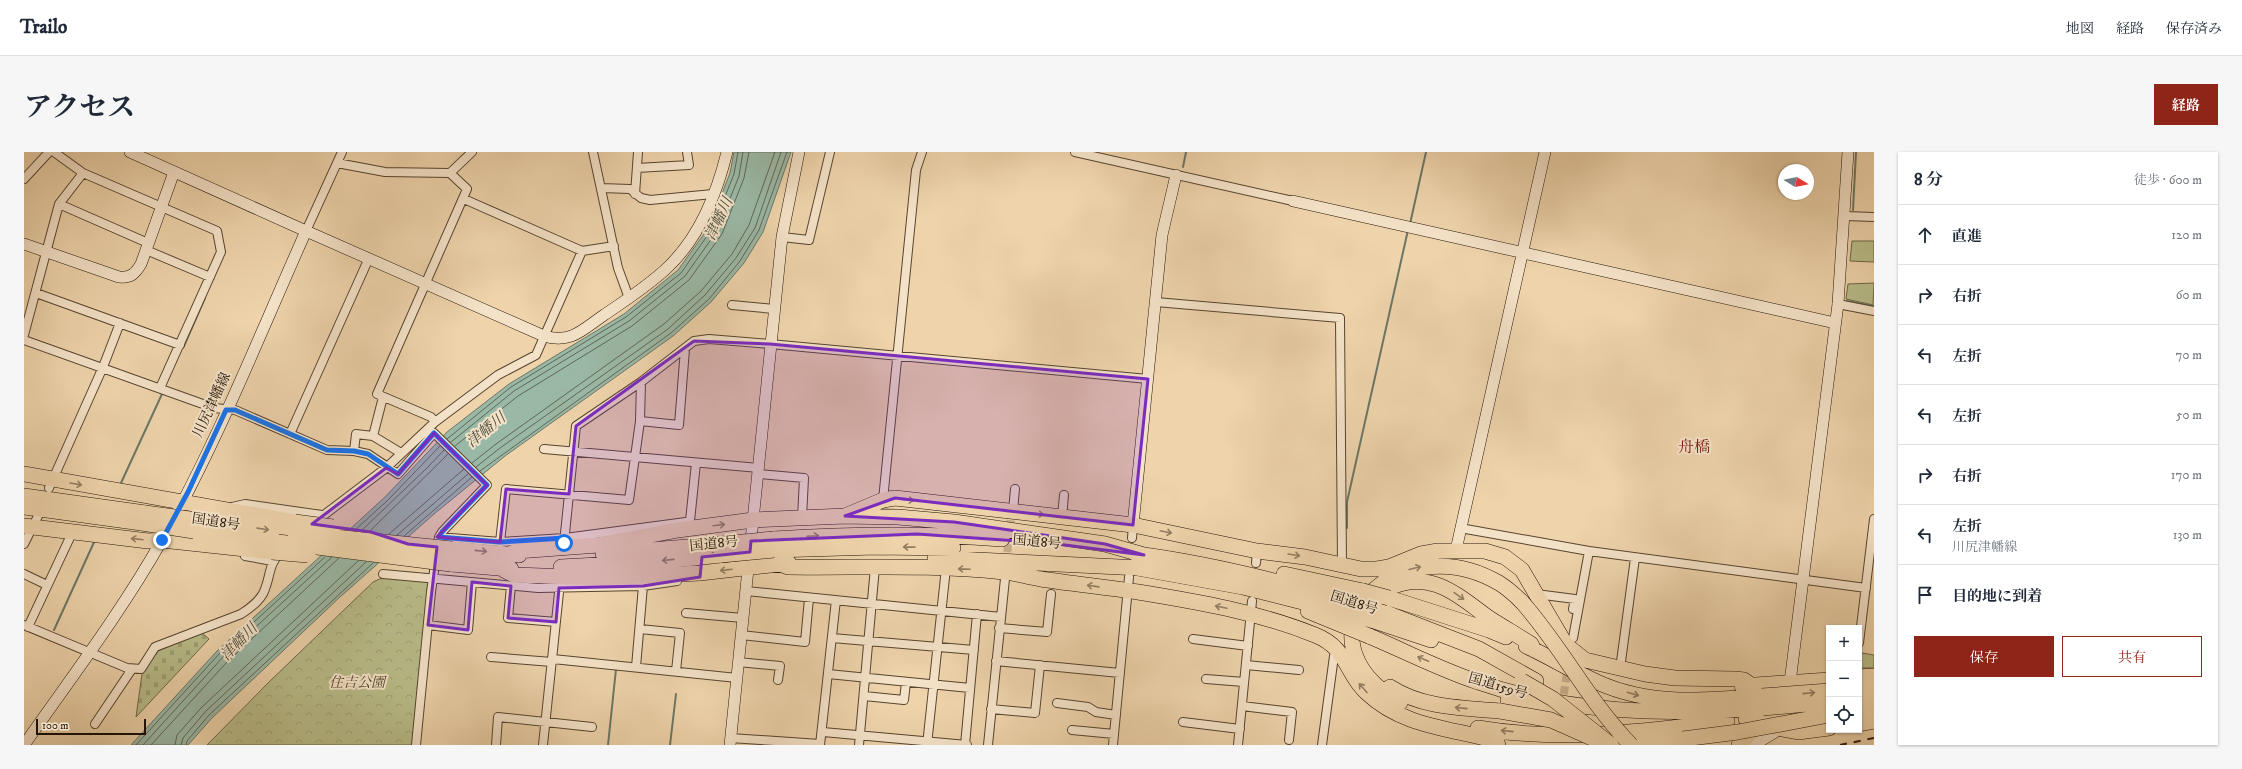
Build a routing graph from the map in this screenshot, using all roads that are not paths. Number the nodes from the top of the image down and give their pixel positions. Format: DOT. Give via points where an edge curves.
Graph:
graph roads {
  1 [pos="49,152"];
  2 [pos="54,152"];
  3 [pos="130,152"];
  4 [pos="342,152"];
  5 [pos="472,152"];
  6 [pos="593,152"];
  7 [pos="638,152"];
  8 [pos="687,152"];
  9 [pos="727,152"];
  10 [pos="799,152"];
  11 [pos="830,152"];
  12 [pos="922,152"];
  13 [pos="1075,152"];
  14 [pos="1546,152"];
  15 [pos="1848,152"];
  16 [pos="337,163"];
  17 [pos="637,168"];
  18 [pos="83,172"];
  19 [pos="174,172"];
  20 [pos="450,173"];
  21 [pos="1176,174"];
  22 [pos="24,179"];
  23 [pos="600,188"];
  24 [pos="635,194"];
  25 [pos="713,194"];
  26 [pos="464,199"];
  27 [pos="1293,201"];
  28 [pos="60,204"];
  29 [pos="162,206"];
  30 [pos="1845,216"];
  31 [pos="1874,217"];
  32 [pos="306,231"];
  33 [pos="782,237"];
  34 [pos="24,244"];
  35 [pos="147,246"];
  36 [pos="614,246"];
  37 [pos="582,251"];
  38 [pos="48,252"];
  39 [pos="1523,253"];
  40 [pos="369,258"];
  41 [pos="210,277"];
  42 [pos="427,284"];
  43 [pos="36,293"];
  44 [pos="629,298"];
  45 [pos="1156,302"];
  46 [pos="1838,304"];
  47 [pos="732,305"];
  48 [pos="774,309"];
  49 [pos="1874,311"];
  50 [pos="120,323"];
  51 [pos="1835,323"];
  52 [pos="24,335"];
  53 [pos="544,336"];
  54 [pos="24,340"];
  55 [pos="770,344"];
  56 [pos="180,345"];
  57 [pos="686,349"];
  58 [pos="898,355"];
  59 [pos="103,367"];
  60 [pos="1148,379"];
  61 [pos="641,382"];
  62 [pos="160,388"];
  63 [pos="383,397"];
  64 [pos="226,410"];
  65 [pos="640,421"];
  66 [pos="435,422"];
  67 [pos="290,434"];
  68 [pos="373,436"];
  69 [pos="544,449"];
  70 [pos="354,451"];
  71 [pos="573,452"];
  72 [pos="401,453"];
  73 [pos="635,458"];
  74 [pos="696,463"];
  75 [pos="386,468"];
  76 [pos="759,471"];
  77 [pos="24,474"];
  78 [pos="24,480"];
  79 [pos="48,482"];
  80 [pos="1015,489"];
  81 [pos="569,494"];
  82 [pos="1064,495"];
  83 [pos="24,496"];
  84 [pos="883,500"];
  85 [pos="182,502"];
  86 [pos="24,507"];
  87 [pos="220,510"];
  88 [pos="1012,514"];
  89 [pos="322,515"];
  90 [pos="845,516"];
  91 [pos="1062,517"];
  92 [pos="143,518"];
  93 [pos="802,518"];
  94 [pos="1874,519"];
  95 [pos="753,520"];
  96 [pos="31,523"];
  97 [pos="196,525"];
  98 [pos="690,525"];
  99 [pos="295,527"];
  100 [pos="1460,528"];
  101 [pos="73,531"];
  102 [pos="1133,531"];
  103 [pos="439,537"];
  104 [pos="162,540"];
  105 [pos="564,540"];
  106 [pos="500,542"];
  107 [pos="24,544"];
  108 [pos="716,550"];
  109 [pos="1456,550"];
  110 [pos="274,551"];
  111 [pos="1589,551"];
  112 [pos="510,554"];
  113 [pos="1635,558"];
  114 [pos="1143,561"];
  115 [pos="780,564"];
  116 [pos="1342,565"];
  117 [pos="748,567"];
  118 [pos="875,567"];
  119 [pos="946,568"];
  120 [pos="502,569"];
  121 [pos="1185,569"];
  122 [pos="1006,570"];
  123 [pos="701,573"];
  124 [pos="24,574"];
  125 [pos="383,574"];
  126 [pos="433,578"];
  127 [pos="1803,580"];
  128 [pos="472,582"];
  129 [pos="560,584"];
  130 [pos="1129,584"];
  131 [pos="47,585"];
  132 [pos="511,586"];
  133 [pos="643,586"];
  134 [pos="1866,588"];
  135 [pos="746,591"];
  136 [pos="1051,594"];
  137 [pos="1536,594"];
  138 [pos="809,598"];
  139 [pos="836,600"];
  140 [pos="1578,600"];
  141 [pos="871,604"];
  142 [pos="1252,607"];
  143 [pos="942,610"];
  144 [pos="686,612"];
  145 [pos="977,614"];
  146 [pos="1349,614"];
  147 [pos="1000,617"];
  148 [pos="743,618"];
  149 [pos="556,622"];
  150 [pos="428,625"];
  151 [pos="1861,625"];
  152 [pos="26,626"];
  153 [pos="1000,628"];
  154 [pos="640,629"];
  155 [pos="741,635"];
  156 [pos="832,638"];
  157 [pos="1193,639"];
  158 [pos="868,641"];
  159 [pos="1571,645"];
  160 [pos="1248,646"];
  161 [pos="938,648"];
  162 [pos="974,650"];
  163 [pos="1534,650"];
  164 [pos="1339,651"];
  165 [pos="88,653"];
  166 [pos="491,657"];
  167 [pos="553,660"];
  168 [pos="996,661"];
  169 [pos="738,662"];
  170 [pos="1246,665"];
  171 [pos="1040,666"];
  172 [pos="636,667"];
  173 [pos="132,669"];
  174 [pos="1445,669"];
  175 [pos="1620,669"];
  176 [pos="1299,670"];
  177 [pos="676,671"];
  178 [pos="1120,673"];
  179 [pos="828,674"];
  180 [pos="1874,676"];
  181 [pos="1862,677"];
  182 [pos="737,678"];
  183 [pos="865,678"];
  184 [pos="1206,679"];
  185 [pos="778,680"];
  186 [pos="1826,680"];
  187 [pos="1529,681"];
  188 [pos="906,682"];
  189 [pos="1244,682"];
  190 [pos="1790,683"];
  191 [pos="934,685"];
  192 [pos="1874,686"];
  193 [pos="970,688"];
  194 [pos="1862,688"];
  195 [pos="1826,691"];
  196 [pos="864,696"];
  197 [pos="1759,696"];
  198 [pos="1874,697"];
  199 [pos="1862,699"];
  200 [pos="1826,702"];
  201 [pos="1057,703"];
  202 [pos="1242,706"];
  203 [pos="1874,707"];
  204 [pos="991,709"];
  205 [pos="1862,709"];
  206 [pos="1116,715"];
  207 [pos="1826,716"];
  208 [pos="1746,719"];
  209 [pos="1727,721"];
  210 [pos="1874,721"];
  211 [pos="546,722"];
  212 [pos="1183,722"];
  213 [pos="1783,723"];
  214 [pos="1862,723"];
  215 [pos="95,724"];
  216 [pos="592,727"];
  217 [pos="1826,728"];
  218 [pos="1240,729"];
  219 [pos="1072,730"];
  220 [pos="823,732"];
  221 [pos="1114,734"];
  222 [pos="860,735"];
  223 [pos="1562,735"];
  224 [pos="1289,740"];
  225 [pos="730,742"];
  226 [pos="928,743"];
  227 [pos="820,744"];
  228 [pos="24,745"];
  229 [pos="416,745"];
  230 [pos="496,745"];
  231 [pos="543,745"];
  232 [pos="859,745"];
  233 [pos="966,745"];
  234 [pos="988,745"];
  235 [pos="1113,745"];
  236 [pos="1238,745"];
  237 [pos="1322,745"];
  238 [pos="1498,745"];
  239 [pos="1603,745"];
  240 [pos="1612,745"];
  241 [pos="1624,745"];
  242 [pos="1631,745"];
  243 [pos="1739,745"];
  244 [pos="1744,745"];
  1 -- 22 [label="street"];
  2 -- 18 [label="street"];
  3 -- 19 [label="street"];
  4 -- 16 [label="street"];
  5 -- 20 [label="street"];
  6 -- 23 [label="street"];
  7 -- 17 [label="street"];
  8 -- 17 [label="street" via="689,165"];
  9 -- 25 [label="street"];
  10 -- 33 [label="street"];
  11 -- 33 [label="street" via="809,240"];
  12 -- 58 [label="street" via="916,170"];
  13 -- 21 [label="street"];
  14 -- 39 [label="street"];
  15 -- 30 [label="street"];
  16 -- 20 [label="street" via="385,172"];
  16 -- 32 [label="street"];
  17 -- 24 [label="street"];
  18 -- 28 [label="street"];
  18 -- 29 [label="street"];
  19 -- 29 [label="street"];
  19 -- 32 [label="street"];
  20 -- 26 [label="street" via="468,189"];
  21 -- 27 [label="street"];
  21 -- 45 [label="street" via="1162,235"];
  23 -- 24 [label="street" via="630,189"];
  23 -- 36 [label="street"];
  24 -- 25 [label="street" via="650,200"];
  25 -- 44 [label="street" via="699,225 684,249 668,267"];
  26 -- 37 [label="street"];
  26 -- 42 [label="street"];
  27 -- 39 [label="street"];
  28 -- 35 [label="street"];
  28 -- 38 [label="street"];
  29 -- 35 [label="street"];
  29 -- 41 [label="street" via="217,231 221,252"];
  30 -- 31 [label="street"];
  30 -- 46 [label="street"];
  32 -- 40 [label="street"];
  32 -- 64 [label="street, 川尻津幡線"];
  33 -- 48 [label="street"];
  34 -- 38 [label="street"];
  35 -- 38 [label="street" via="134,274 127,278"];
  35 -- 41 [label="street"];
  36 -- 37 [label="street"];
  36 -- 44 [label="street"];
  37 -- 53 [label="street"];
  38 -- 43 [label="street"];
  39 -- 51 [label="street"];
  39 -- 100 [label="street"];
  40 -- 42 [label="street"];
  40 -- 67 [label="street"];
  41 -- 56 [label="street"];
  42 -- 53 [label="street"];
  42 -- 63 [label="street" via="377,394"];
  43 -- 50 [label="street"];
  43 -- 52 [label="street"];
  44 -- 53 [label="street" via="564,340"];
  45 -- 60 [label="street"];
  45 -- 116 [label="street" via="1340,318"];
  46 -- 49 [label="street"];
  46 -- 51 [label="street"];
  47 -- 48 [label="street"];
  48 -- 55 [label="street"];
  50 -- 56 [label="street"];
  50 -- 59 [label="street"];
  51 -- 127 [label="street"];
  53 -- 66 [label="street" via="536,354 498,375"];
  54 -- 59 [label="street"];
  55 -- 57 [label="street" via="709,339 694,341"];
  55 -- 58 [label="street"];
  55 -- 76 [label="street"];
  56 -- 62 [label="street"];
  57 -- 61 [label="street"];
  57 -- 65 [label="street" via="679,425"];
  58 -- 60 [label="street"];
  58 -- 84 [label="street"];
  59 -- 62 [label="street"];
  59 -- 79 [label="street"];
  60 -- 102 [label="street"];
  61 -- 65 [label="street"];
  61 -- 71 [label="street" via="576,426"];
  62 -- 64 [label="street"];
  63 -- 66 [label="street" via="431,417"];
  63 -- 68 [label="street"];
  64 -- 67 [label="street" via="235,410"];
  64 -- 85 [label="street, 川尻津幡線"];
  65 -- 73 [label="street"];
  66 -- 72 [label="street"];
  67 -- 70 [label="street" via="327,450"];
  68 -- 70 [label="street" via="356,434"];
  68 -- 72 [label="street"];
  69 -- 71 [label="street"];
  70 -- 75 [label="street" via="368,454"];
  71 -- 73 [label="street"];
  71 -- 81 [label="street"];
  72 -- 75 [label="street"];
  73 -- 74 [label="street"];
  73 -- 81 [label="street" via="630,500"];
  74 -- 76 [label="street"];
  74 -- 98 [label="street"];
  75 -- 89 [label="street"];
  75 -- 103 [label="street" via="398,474 434,433 487,485"];
  76 -- 93 [label="street" via="804,478"];
  76 -- 95 [label="street"];
  77 -- 79 [label="highway"];
  78 -- 79 [label="highway"];
  79 -- 85 [label="highway, one-way"];
  80 -- 88 [label="street"];
  81 -- 105 [label="street"];
  81 -- 106 [label="street" via="506,489"];
  82 -- 91 [label="street"];
  83 -- 92 [label="highway, 国道8号"];
  84 -- 88 [label="highway, one-way" via="943,499"];
  84 -- 90 [label="highway"];
  85 -- 87 [label="highway"];
  85 -- 104 [label="street, 川尻津幡線"];
  86 -- 92 [label="highway, 国道8号"];
  87 -- 89 [label="street" via="245,504"];
  87 -- 99 [label="highway"];
  88 -- 91 [label="highway, one-way"];
  89 -- 110 [label="street"];
  90 -- 93 [label="highway"];
  90 -- 114 [label="highway" via="954,522 1105,544"];
  91 -- 102 [label="highway"];
  92 -- 97 [label="highway, 国道8号, bridge"];
  93 -- 95 [label="highway"];
  94 -- 134 [label="street"];
  98 -- 95 [label="highway, one-way"];
  95 -- 117 [label="street"];
  96 -- 101 [label="highway"];
  96 -- 107 [label="street"];
  97 -- 99 [label="highway, 国道8号, one-way"];
  97 -- 110 [label="highway, 国道8号"];
  98 -- 105 [label="street"];
  98 -- 112 [label="highway" via="598,545 517,551"];
  99 -- 112 [label="highway, 国道8号, one-way, bridge" via="408,544"];
  100 -- 109 [label="street"];
  100 -- 111 [label="street"];
  104 -- 101 [label="highway, one-way" via="148,541"];
  101 -- 131 [label="street"];
  102 -- 116 [label="highway, one-way" via="1257,557 1284,553"];
  103 -- 106 [label="street"];
  103 -- 126 [label="street"];
  104 -- 110 [label="highway"];
  104 -- 165 [label="street, 川尻津幡線"];
  105 -- 106 [label="street"];
  108 -- 112 [label="highway, 国道8号" via="576,556"];
  108 -- 114 [label="highway, 国道8号, bridge" via="774,544 876,546 983,549"];
  108 -- 120 [label="highway, 国道8号, one-way" via="639,563"];
  109 -- 116 [label="highway" via="1421,554 1377,570"];
  109 -- 137 [label="highway" via="1485,551 1504,557 1522,570"];
  110 -- 120 [label="highway, 国道8号, bridge" via="376,561 398,557"];
  110 -- 173 [label="street" via="265,591 249,609 155,647 141,669"];
  111 -- 113 [label="street"];
  111 -- 140 [label="street"];
  113 -- 127 [label="street"];
  113 -- 175 [label="street"];
  114 -- 115 [label="highway" via="932,558 821,559"];
  114 -- 121 [label="highway, 国道8号"];
  115 -- 117 [label="highway"];
  115 -- 118 [label="highway" via="788,567"];
  117 -- 123 [label="highway, one-way"];
  117 -- 135 [label="street"];
  118 -- 119 [label="highway"];
  118 -- 141 [label="street"];
  122 -- 119 [label="highway, one-way"];
  119 -- 143 [label="street"];
  120 -- 123 [label="highway" via="514,575 600,578"];
  121 -- 146 [label="highway, 国道8号" via="1290,584"];
  121 -- 146 [label="highway, 国道159号" via="1198,582 1285,603"];
  121 -- 163 [label="highway, 国道159号, bridge" via="1199,559 1310,578 1389,598 1489,630"];
  130 -- 122 [label="highway, one-way"];
  122 -- 147 [label="street"];
  123 -- 133 [label="street" via="700,577"];
  124 -- 131 [label="street"];
  125 -- 126 [label="street"];
  126 -- 128 [label="street"];
  126 -- 150 [label="street"];
  127 -- 134 [label="street"];
  127 -- 190 [label="street"];
  128 -- 132 [label="street"];
  128 -- 150 [label="street" via="468,630"];
  129 -- 132 [label="street"];
  129 -- 133 [label="street"];
  129 -- 149 [label="street"];
  142 -- 130 [label="highway, one-way" via="1204,603"];
  130 -- 178 [label="street"];
  131 -- 152 [label="street"];
  132 -- 149 [label="street" via="508,618"];
  133 -- 154 [label="street"];
  134 -- 151 [label="street"];
  135 -- 138 [label="street"];
  135 -- 148 [label="street"];
  136 -- 153 [label="street" via="1046,632"];
  137 -- 140 [label="street"];
  137 -- 159 [label="highway"];
  138 -- 139 [label="street"];
  138 -- 155 [label="street" via="804,642"];
  139 -- 141 [label="street"];
  139 -- 156 [label="street"];
  140 -- 159 [label="street"];
  140 -- 159 [label="street" via="1584,603"];
  141 -- 143 [label="street"];
  141 -- 158 [label="street"];
  142 -- 160 [label="street"];
  142 -- 164 [label="highway" via="1316,635"];
  143 -- 145 [label="street"];
  143 -- 161 [label="street"];
  144 -- 148 [label="street"];
  145 -- 147 [label="street"];
  145 -- 162 [label="street"];
  174 -- 146 [label="highway, 国道159号, one-way, bridge" via="1369,636"];
  146 -- 187 [label="highway, 国道8号, bridge" via="1374,615"];
  147 -- 153 [label="street"];
  148 -- 155 [label="street"];
  149 -- 167 [label="street"];
  150 -- 229 [label="street"];
  152 -- 165 [label="street"];
  153 -- 168 [label="street"];
  154 -- 172 [label="street"];
  154 -- 177 [label="street" via="680,633"];
  155 -- 169 [label="street"];
  156 -- 158 [label="street"];
  156 -- 179 [label="street"];
  157 -- 160 [label="street"];
  158 -- 161 [label="street"];
  158 -- 183 [label="street"];
  159 -- 175 [label="highway" via="1598,664"];
  160 -- 170 [label="street"];
  161 -- 162 [label="street"];
  161 -- 191 [label="street"];
  162 -- 193 [label="street"];
  163 -- 197 [label="highway, 国道159号, one-way" via="1598,683 1638,696 1695,701"];
  239 -- 163 [label="highway, one-way, bridge" via="1551,720 1423,702 1398,692 1380,680 1369,666 1363,653 1362,624 1373,601 1385,590 1410,581 1424,581 1455,593 1490,619 1531,644"];
  164 -- 237 [label="street" via="1334,656"];
  238 -- 164 [label="highway, one-way" via="1496,741 1489,739 1420,724 1377,701 1358,683"];
  165 -- 173 [label="street"];
  165 -- 228 [label="street, 川尻津幡線"];
  166 -- 167 [label="street"];
  167 -- 172 [label="street"];
  167 -- 211 [label="street"];
  168 -- 171 [label="street"];
  168 -- 204 [label="street"];
  169 -- 182 [label="street"];
  169 -- 185 [label="street" via="780,666"];
  170 -- 176 [label="street"];
  170 -- 189 [label="street"];
  171 -- 178 [label="street"];
  171 -- 204 [label="street" via="1035,713"];
  172 -- 177 [label="street"];
  173 -- 215 [label="street"];
  174 -- 197 [label="highway, 国道159号" via="1509,691 1600,708 1696,712"];
  174 -- 209 [label="highway" via="1466,683 1536,709 1637,722"];
  175 -- 197 [label="highway" via="1675,678 1744,680"];
  177 -- 182 [label="street"];
  178 -- 206 [label="street"];
  179 -- 183 [label="street"];
  179 -- 220 [label="street"];
  180 -- 181 [label="highway"];
  182 -- 225 [label="street"];
  183 -- 188 [label="street"];
  183 -- 196 [label="street"];
  184 -- 189 [label="street"];
  186 -- 190 [label="highway"];
  187 -- 240 [label="highway, 国道8号, bridge"];
  187 -- 241 [label="highway, 国道8号" via="1598,723"];
  188 -- 191 [label="street"];
  188 -- 196 [label="street" via="904,700"];
  189 -- 202 [label="street"];
  190 -- 197 [label="highway"];
  190 -- 213 [label="street"];
  191 -- 193 [label="street"];
  191 -- 226 [label="street"];
  192 -- 194 [label="highway"];
  193 -- 233 [label="street"];
  197 -- 195 [label="highway, 国道159号, one-way, bridge"];
  196 -- 222 [label="street"];
  197 -- 200 [label="highway, 国道159号, bridge"];
  198 -- 199 [label="highway"];
  201 -- 206 [label="street" via="1088,706 1096,712"];
  202 -- 218 [label="street"];
  202 -- 224 [label="street" via="1292,712"];
  203 -- 205 [label="highway"];
  204 -- 234 [label="street"];
  206 -- 221 [label="street"];
  207 -- 223 [label="highway, bridge" via="1684,739 1639,742 1586,740"];
  208 -- 209 [label="highway"];
  208 -- 213 [label="highway"];
  208 -- 243 [label="highway" via="1755,728"];
  209 -- 223 [label="highway" via="1654,731"];
  210 -- 214 [label="highway"];
  211 -- 216 [label="street"];
  211 -- 230 [label="street" via="498,718"];
  211 -- 231 [label="street"];
  212 -- 218 [label="street"];
  213 -- 217 [label="highway" via="1798,732"];
  213 -- 244 [label="street" via="1762,740"];
  218 -- 236 [label="street"];
  219 -- 221 [label="street"];
  220 -- 222 [label="street"];
  220 -- 227 [label="street"];
  221 -- 235 [label="street"];
  222 -- 226 [label="street"];
  222 -- 232 [label="street"];
  223 -- 242 [label="highway, one-way, bridge" via="1480,728 1425,714 1386,695 1372,682 1361,666 1351,637 1353,622 1365,597 1395,574 1440,565 1465,568 1501,584 1522,602 1552,639 1588,695"];
  225 -- 227 [label="street"];
  226 -- 233 [label="street"];
}
